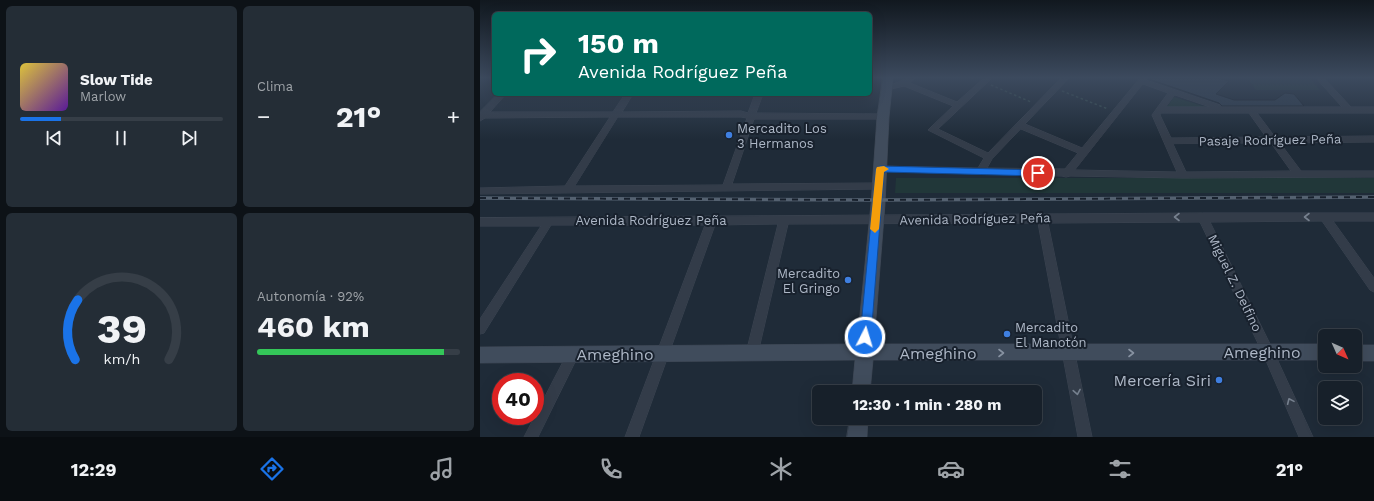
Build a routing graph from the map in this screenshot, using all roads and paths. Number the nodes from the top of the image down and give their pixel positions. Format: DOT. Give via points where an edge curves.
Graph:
graph roads {
  1 [pos="498,98"];
  2 [pos="626,98"];
  3 [pos="757,98"];
  4 [pos="886,98"];
  5 [pos="943,98"];
  6 [pos="965,98"];
  7 [pos="1025,98"];
  8 [pos="1045,98"];
  9 [pos="1081,98"];
  10 [pos="1127,98"];
  11 [pos="1168,98"];
  12 [pos="1191,98"];
  13 [pos="1339,98"];
  14 [pos="1039,105"];
  15 [pos="957,106"];
  16 [pos="1159,110"];
  17 [pos="1225,110"];
  18 [pos="1252,110"];
  19 [pos="1350,110"];
  20 [pos="1374,110"];
  21 [pos="1116,112"];
  22 [pos="616,115"];
  23 [pos="481,116"];
  24 [pos="751,116"];
  25 [pos="883,117"];
  26 [pos="1020,125"];
  27 [pos="1374,139"];
  28 [pos="1272,140"];
  29 [pos="1167,141"];
  30 [pos="1083,152"];
  31 [pos="989,157"];
  32 [pos="880,169"];
  33 [pos="981,171"];
  34 [pos="1066,174"];
  35 [pos="1298,174"];
  36 [pos="1374,174"];
  37 [pos="1183,175"];
  38 [pos="878,186"];
  39 [pos="726,188"];
  40 [pos="480,191"];
  41 [pos="567,191"];
  42 [pos="1203,217"];
  43 [pos="1325,217"];
  44 [pos="1374,217"];
  45 [pos="1042,218"];
  46 [pos="712,220"];
  47 [pos="784,220"];
  48 [pos="876,220"];
  49 [pos="549,221"];
  50 [pos="480,222"];
  51 [pos="1374,287"];
  52 [pos="480,329"];
  53 [pos="864,352"];
  54 [pos="1268,352"];
  55 [pos="1318,352"];
  56 [pos="663,353"];
  57 [pos="752,353"];
  58 [pos="1362,353"];
  59 [pos="1374,353"];
  60 [pos="573,354"];
  61 [pos="1070,354"];
  62 [pos="480,355"];
  63 [pos="862,385"];
  64 [pos="858,425"];
  65 [pos="531,437"];
  66 [pos="632,437"];
  67 [pos="857,437"];
  68 [pos="1085,437"];
  69 [pos="1306,437"];
  1 -- 23 [label="street"];
  2 -- 22 [label="street"];
  3 -- 24 [label="street"];
  4 -- 25 [label="street"];
  5 -- 15 [label="street"];
  6 -- 15 [label="street"];
  7 -- 14 [label="path"];
  8 -- 14 [label="street"];
  9 -- 21 [label="path"];
  10 -- 21 [label="street"];
  11 -- 16 [label="street"];
  12 -- 17 [label="street"];
  13 -- 19 [label="street"];
  14 -- 26 [label="street"];
  15 -- 31 [label="street" via="932,130"];
  16 -- 17 [label="street"];
  16 -- 29 [label="street" via="1156,115"];
  17 -- 18 [label="street"];
  18 -- 19 [label="street"];
  18 -- 28 [label="street"];
  19 -- 20 [label="street"];
  21 -- 30 [label="street"];
  22 -- 23 [label="street"];
  22 -- 24 [label="street"];
  22 -- 41 [label="street"];
  24 -- 25 [label="street"];
  24 -- 39 [label="street"];
  25 -- 32 [label="street"];
  26 -- 30 [label="street"];
  26 -- 31 [label="street"];
  27 -- 28 [label="street, Pasaje Rodríguez Peña"];
  28 -- 29 [label="street, Pasaje Rodríguez Peña"];
  28 -- 35 [label="street"];
  29 -- 37 [label="street"];
  30 -- 34 [label="street"];
  31 -- 33 [label="street"];
  32 -- 33 [label="street"];
  32 -- 38 [label="street"];
  33 -- 34 [label="street"];
  34 -- 37 [label="street"];
  35 -- 36 [label="street"];
  35 -- 37 [label="street"];
  38 -- 39 [label="street"];
  38 -- 48 [label="street"];
  39 -- 41 [label="street"];
  40 -- 41 [label="street"];
  43 -- 42 [label="street, Avenida Rodríguez Peña, one-way"];
  42 -- 45 [label="street, Avenida Rodríguez Peña, one-way"];
  42 -- 54 [label="street, Miguel Z. Delfino"];
  43 -- 44 [label="street, Avenida Rodríguez Peña"];
  43 -- 51 [label="street"];
  45 -- 48 [label="street, Avenida Rodríguez Peña"];
  45 -- 61 [label="street"];
  46 -- 47 [label="street, Avenida Rodríguez Peña"];
  46 -- 49 [label="street, Avenida Rodríguez Peña"];
  46 -- 56 [label="street"];
  47 -- 48 [label="street, Avenida Rodríguez Peña"];
  47 -- 57 [label="street"];
  48 -- 53 [label="street"];
  49 -- 50 [label="street, Avenida Rodríguez Peña"];
  49 -- 52 [label="street"];
  53 -- 57 [label="street, Ameghino"];
  53 -- 61 [label="street, Ameghino, one-way"];
  53 -- 63 [label="street"];
  54 -- 55 [label="street, Ameghino"];
  61 -- 54 [label="street, Ameghino, one-way"];
  69 -- 54 [label="street, Miguel Z. Delfino, one-way"];
  56 -- 57 [label="street, Ameghino"];
  56 -- 60 [label="street, Ameghino"];
  56 -- 66 [label="street"];
  58 -- 59 [label="street"];
  60 -- 62 [label="street, Ameghino"];
  60 -- 65 [label="street"];
  61 -- 68 [label="street, one-way"];
  64 -- 67 [label="street"];
}
